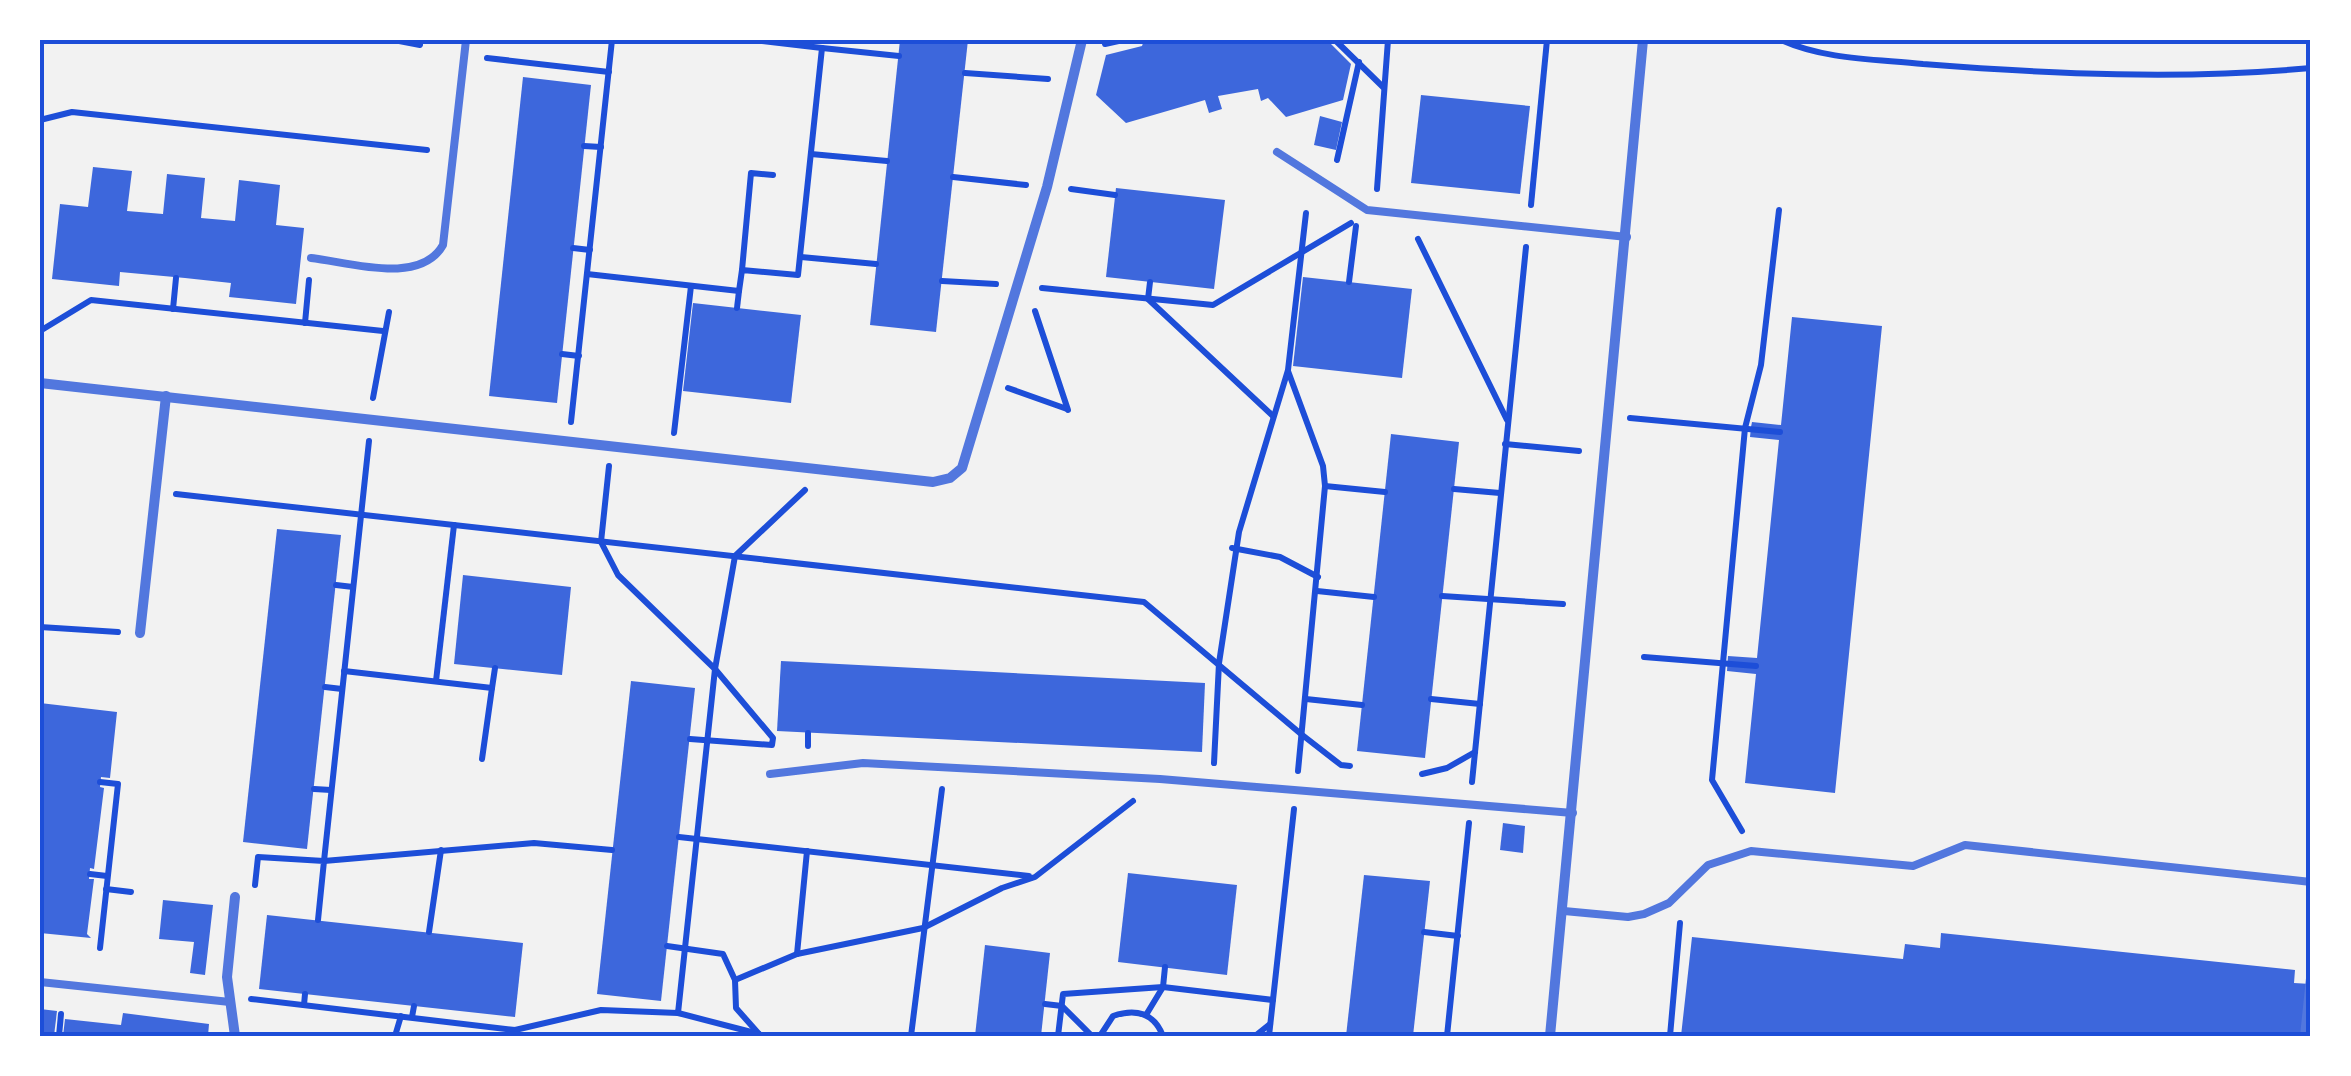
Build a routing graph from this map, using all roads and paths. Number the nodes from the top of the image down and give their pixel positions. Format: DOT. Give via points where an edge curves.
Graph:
graph roads {
  1 [pos="394,40"];
  2 [pos="420,40"];
  3 [pos="466,40"];
  4 [pos="612,40"];
  5 [pos="754,40"];
  6 [pos="1082,40"];
  7 [pos="1335,40"];
  8 [pos="1388,40"];
  9 [pos="1547,40"];
  10 [pos="1644,40"];
  11 [pos="1781,40"];
  12 [pos="822,48"];
  13 [pos="899,56"];
  14 [pos="488,58"];
  15 [pos="1358,62"];
  16 [pos="2311,68"];
  17 [pos="609,72"];
  18 [pos="964,73"];
  19 [pos="1053,79"];
  20 [pos="1384,88"];
  21 [pos="40,120"];
  22 [pos="584,146"];
  23 [pos="601,147"];
  24 [pos="427,150"];
  25 [pos="1277,152"];
  26 [pos="812,154"];
  27 [pos="888,160"];
  28 [pos="1337,160"];
  29 [pos="774,175"];
  30 [pos="953,177"];
  31 [pos="1026,184"];
  32 [pos="1060,188"];
  33 [pos="1116,194"];
  34 [pos="1376,200"];
  35 [pos="1779,210"];
  36 [pos="1306,214"];
  37 [pos="1530,216"];
  38 [pos="1412,228"];
  39 [pos="1627,237"];
  40 [pos="1527,239"];
  41 [pos="573,248"];
  42 [pos="590,250"];
  43 [pos="1301,254"];
  44 [pos="800,257"];
  45 [pos="311,258"];
  46 [pos="876,264"];
  47 [pos="742,270"];
  48 [pos="587,274"];
  49 [pos="176,278"];
  50 [pos="942,281"];
  51 [pos="1150,282"];
  52 [pos="1350,282"];
  53 [pos="997,284"];
  54 [pos="691,286"];
  55 [pos="739,291"];
  56 [pos="1148,299"];
  57 [pos="737,308"];
  58 [pos="173,309"];
  59 [pos="389,312"];
  60 [pos="40,330"];
  61 [pos="383,331"];
  62 [pos="562,354"];
  63 [pos="579,356"];
  64 [pos="1288,370"];
  65 [pos="40,383"];
  66 [pos="1001,385"];
  67 [pos="166,396"];
  68 [pos="372,406"];
  69 [pos="1273,416"];
  70 [pos="1629,418"];
  71 [pos="1507,421"];
  72 [pos="570,428"];
  73 [pos="1745,428"];
  74 [pos="370,430"];
  75 [pos="1780,432"];
  76 [pos="673,439"];
  77 [pos="1506,444"];
  78 [pos="1579,451"];
  79 [pos="610,455"];
  80 [pos="819,478"];
  81 [pos="1326,486"];
  82 [pos="1454,489"];
  83 [pos="155,492"];
  84 [pos="1385,492"];
  85 [pos="1500,494"];
  86 [pos="360,514"];
  87 [pos="454,525"];
  88 [pos="601,542"];
  89 [pos="1234,548"];
  90 [pos="735,556"];
  91 [pos="1318,577"];
  92 [pos="336,585"];
  93 [pos="353,587"];
  94 [pos="1316,591"];
  95 [pos="1442,596"];
  96 [pos="1374,597"];
  97 [pos="1490,600"];
  98 [pos="1563,604"];
  99 [pos="40,628"];
  100 [pos="140,632"];
  101 [pos="1644,657"];
  102 [pos="1220,663"];
  103 [pos="1724,664"];
  104 [pos="1756,666"];
  105 [pos="495,668"];
  106 [pos="715,669"];
  107 [pos="344,671"];
  108 [pos="436,681"];
  109 [pos="325,686"];
  110 [pos="342,688"];
  111 [pos="492,688"];
  112 [pos="1306,699"];
  113 [pos="1431,699"];
  114 [pos="1480,704"];
  115 [pos="1362,705"];
  116 [pos="808,732"];
  117 [pos="1301,734"];
  118 [pos="690,739"];
  119 [pos="707,740"];
  120 [pos="808,746"];
  121 [pos="1475,752"];
  122 [pos="482,758"];
  123 [pos="1350,766"];
  124 [pos="1214,769"];
  125 [pos="770,774"];
  126 [pos="1422,774"];
  127 [pos="1297,777"];
  128 [pos="943,779"];
  129 [pos="100,782"];
  130 [pos="314,788"];
  131 [pos="331,790"];
  132 [pos="1146,790"];
  133 [pos="1472,793"];
  134 [pos="1295,800"];
  135 [pos="1574,813"];
  136 [pos="1469,817"];
  137 [pos="764,834"];
  138 [pos="679,838"];
  139 [pos="696,840"];
  140 [pos="764,846"];
  141 [pos="441,850"];
  142 [pos="612,850"];
  143 [pos="807,851"];
  144 [pos="1751,851"];
  145 [pos="324,860"];
  146 [pos="932,865"];
  147 [pos="90,874"];
  148 [pos="107,876"];
  149 [pos="1035,877"];
  150 [pos="2311,882"];
  151 [pos="106,889"];
  152 [pos="1683,889"];
  153 [pos="131,892"];
  154 [pos="236,897"];
  155 [pos="254,898"];
  156 [pos="1564,911"];
  157 [pos="318,920"];
  158 [pos="924,928"];
  159 [pos="430,932"];
  160 [pos="1424,932"];
  161 [pos="1458,936"];
  162 [pos="667,946"];
  163 [pos="100,948"];
  164 [pos="684,948"];
  165 [pos="798,954"];
  166 [pos="1165,967"];
  167 [pos="2311,970"];
  168 [pos="735,980"];
  169 [pos="40,982"];
  170 [pos="244,984"];
  171 [pos="1162,986"];
  172 [pos="305,994"];
  173 [pos="246,998"];
  174 [pos="1274,1000"];
  175 [pos="230,1002"];
  176 [pos="1044,1004"];
  177 [pos="304,1005"];
  178 [pos="414,1006"];
  179 [pos="1062,1006"];
  180 [pos="249,1012"];
  181 [pos="678,1013"];
  182 [pos="61,1014"];
  183 [pos="1146,1014"];
  184 [pos="401,1016"];
  185 [pos="412,1017"];
  186 [pos="1271,1023"];
  187 [pos="760,1035"];
  188 [pos="1270,1035"];
  189 [pos="59,1036"];
  190 [pos="235,1036"];
  191 [pos="395,1036"];
  192 [pos="911,1036"];
  193 [pos="1058,1036"];
  194 [pos="1092,1036"];
  195 [pos="1100,1036"];
  196 [pos="1163,1036"];
  197 [pos="1255,1036"];
  198 [pos="1282,1036"];
  199 [pos="1448,1036"];
  200 [pos="1550,1036"];
  201 [pos="1670,1036"];
  202 [pos="2304,1036"];
  1 -- 2 [label="path"];
  3 -- 45 [label="lane" via="437,255 426,264 398,268"];
  4 -- 17 [label="path"];
  5 -- 12 [label="path"];
  6 -- 67 [label="street" via="1018,286 962,468 950,478 915,480"];
  7 -- 15 [label="path"];
  8 -- 20 [label="path"];
  9 -- 37 [label="path"];
  10 -- 39 [label="street"];
  11 -- 16 [label="path" via="1834,56 1980,68 2122,74"];
  12 -- 13 [label="path"];
  12 -- 26 [label="path"];
  14 -- 17 [label="path"];
  15 -- 20 [label="path"];
  15 -- 28 [label="path"];
  17 -- 23 [label="path"];
  18 -- 19 [label="path"];
  20 -- 34 [label="path"];
  21 -- 24 [label="path" via="72,112"];
  22 -- 23 [label="path"];
  23 -- 42 [label="path"];
  25 -- 39 [label="lane" via="1367,210"];
  26 -- 27 [label="path"];
  26 -- 44 [label="path"];
  29 -- 47 [label="path" via="751,173"];
  30 -- 31 [label="path"];
  32 -- 33 [label="path"];
  35 -- 73 [label="path" via="1761,365"];
  36 -- 43 [label="path"];
  38 -- 71 [label="path"];
  39 -- 135 [label="street"];
  40 -- 71 [label="path"];
  41 -- 42 [label="path"];
  42 -- 48 [label="path"];
  43 -- 52 [label="path" via="1356,220"];
  43 -- 56 [label="path" via="1212,305"];
  43 -- 64 [label="path"];
  44 -- 46 [label="path"];
  44 -- 47 [label="path" via="798,275"];
  47 -- 55 [label="path"];
  48 -- 54 [label="path"];
  48 -- 63 [label="path"];
  49 -- 58 [label="path"];
  50 -- 53 [label="path"];
  51 -- 56 [label="path"];
  54 -- 55 [label="path"];
  54 -- 76 [label="path"];
  55 -- 57 [label="path"];
  56 -- 66 [label="path" via="1030,290 1068,410"];
  56 -- 69 [label="path"];
  58 -- 60 [label="path" via="91,300"];
  58 -- 61 [label="path"];
  59 -- 61 [label="path"];
  61 -- 68 [label="path"];
  62 -- 63 [label="path"];
  63 -- 72 [label="path"];
  64 -- 69 [label="path"];
  64 -- 81 [label="path"];
  65 -- 67 [label="street"];
  67 -- 83 [label="street"];
  69 -- 89 [label="path"];
  70 -- 73 [label="path"];
  71 -- 77 [label="path"];
  73 -- 75 [label="path"];
  73 -- 103 [label="path"];
  74 -- 86 [label="path"];
  77 -- 78 [label="path"];
  77 -- 85 [label="path"];
  79 -- 88 [label="path"];
  80 -- 90 [label="path"];
  81 -- 84 [label="path"];
  81 -- 91 [label="path"];
  82 -- 85 [label="path"];
  83 -- 86 [label="path"];
  83 -- 100 [label="street"];
  85 -- 97 [label="path"];
  86 -- 87 [label="path"];
  86 -- 93 [label="path"];
  87 -- 88 [label="path"];
  87 -- 108 [label="path"];
  88 -- 90 [label="path"];
  88 -- 106 [label="path" via="618,575"];
  89 -- 91 [label="path" via="1280,556"];
  89 -- 102 [label="path"];
  90 -- 102 [label="path" via="1144,602"];
  90 -- 106 [label="path"];
  91 -- 94 [label="path"];
  92 -- 93 [label="path"];
  93 -- 107 [label="path"];
  94 -- 96 [label="path"];
  94 -- 112 [label="path"];
  95 -- 97 [label="path"];
  97 -- 98 [label="path"];
  97 -- 114 [label="path"];
  99 -- 100 [label="path"];
  101 -- 103 [label="path"];
  102 -- 117 [label="path"];
  102 -- 124 [label="path"];
  103 -- 104 [label="path"];
  103 -- 144 [label="path" via="1712,780"];
  105 -- 111 [label="path"];
  106 -- 119 [label="path"];
  106 -- 119 [label="path" via="773,738 772,745"];
  107 -- 108 [label="path"];
  107 -- 110 [label="path"];
  108 -- 111 [label="path"];
  109 -- 110 [label="path"];
  110 -- 131 [label="path"];
  111 -- 122 [label="path"];
  112 -- 115 [label="path"];
  112 -- 117 [label="path"];
  113 -- 114 [label="path"];
  114 -- 121 [label="path"];
  116 -- 120 [label="path"];
  117 -- 123 [label="path"];
  117 -- 127 [label="path"];
  118 -- 119 [label="path"];
  119 -- 139 [label="path"];
  121 -- 126 [label="path"];
  121 -- 133 [label="path"];
  125 -- 135 [label="lane" via="896,765 1180,780"];
  128 -- 146 [label="path"];
  129 -- 148 [label="path" via="118,784"];
  130 -- 131 [label="path"];
  131 -- 145 [label="path"];
  132 -- 149 [label="path"];
  134 -- 174 [label="path"];
  135 -- 156 [label="street"];
  136 -- 161 [label="path"];
  137 -- 140 [label="path"];
  138 -- 139 [label="path"];
  139 -- 140 [label="path"];
  139 -- 164 [label="path"];
  140 -- 143 [label="path"];
  141 -- 142 [label="path" via="534,843"];
  141 -- 145 [label="path"];
  141 -- 159 [label="path"];
  143 -- 146 [label="path"];
  143 -- 165 [label="path"];
  144 -- 150 [label="lane" via="1913,866 1965,846"];
  144 -- 152 [label="lane" via="1708,865"];
  145 -- 155 [label="path" via="258,857"];
  145 -- 157 [label="path"];
  146 -- 149 [label="path"];
  146 -- 158 [label="path"];
  147 -- 148 [label="path"];
  148 -- 151 [label="path"];
  149 -- 158 [label="path"];
  151 -- 153 [label="path"];
  151 -- 163 [label="path"];
  152 -- 156 [label="lane" via="1668,903 1628,918"];
  152 -- 201 [label="path"];
  154 -- 175 [label="street"];
  156 -- 200 [label="street"];
  158 -- 165 [label="path"];
  158 -- 192 [label="path"];
  160 -- 161 [label="path"];
  161 -- 199 [label="path"];
  162 -- 164 [label="path"];
  164 -- 168 [label="path" via="724,954"];
  164 -- 181 [label="path"];
  165 -- 168 [label="path"];
  166 -- 171 [label="path"];
  167 -- 202 [label="lane"];
  168 -- 187 [label="path" via="736,1008"];
  169 -- 175 [label="lane"];
  170 -- 173 [label="path"];
  171 -- 174 [label="path"];
  171 -- 179 [label="path" via="1063,994"];
  171 -- 183 [label="path"];
  172 -- 177 [label="path"];
  173 -- 177 [label="path"];
  173 -- 180 [label="path"];
  174 -- 186 [label="path"];
  175 -- 190 [label="street"];
  176 -- 179 [label="path"];
  177 -- 184 [label="path"];
  178 -- 185 [label="path"];
  179 -- 193 [label="path"];
  179 -- 194 [label="path"];
  181 -- 185 [label="path" via="601,1010 515,1030"];
  181 -- 187 [label="path"];
  182 -- 189 [label="path"];
  183 -- 195 [label="path" via="1114,1016"];
  183 -- 196 [label="path"];
  184 -- 185 [label="path"];
  184 -- 191 [label="path"];
  186 -- 188 [label="path"];
  186 -- 197 [label="path"];
  188 -- 198 [label="path"];
}
